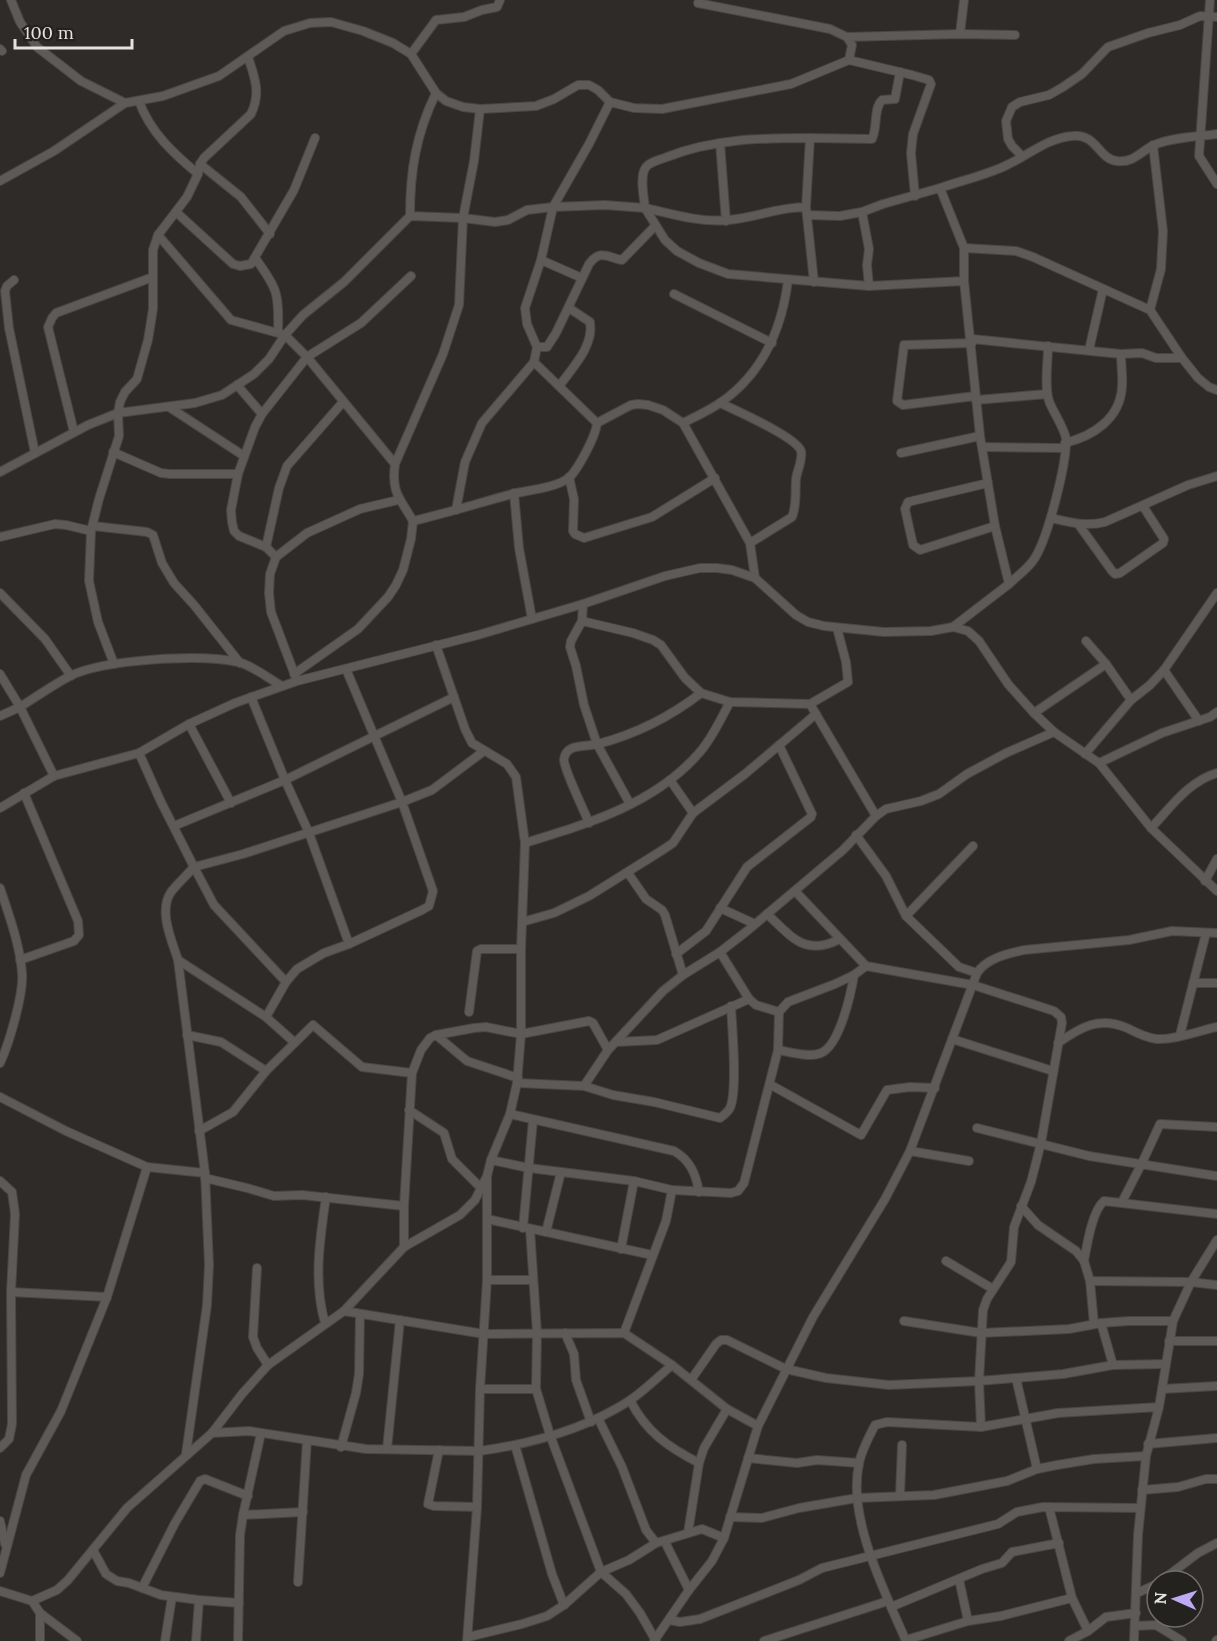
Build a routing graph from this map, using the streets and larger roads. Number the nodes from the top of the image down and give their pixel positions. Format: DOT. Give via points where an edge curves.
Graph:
graph roads {
  1 [pos="11,0"];
  2 [pos="500,0"];
  3 [pos="964,0"];
  4 [pos="1210,0"];
  5 [pos="698,3"];
  6 [pos="1213,16"];
  7 [pos="960,34"];
  8 [pos="1015,35"];
  9 [pos="847,37"];
  10 [pos="411,54"];
  11 [pos="248,57"];
  12 [pos="849,60"];
  13 [pos="900,72"];
  14 [pos="436,93"];
  15 [pos="139,101"];
  16 [pos="610,102"];
  17 [pos="125,103"];
  18 [pos="480,109"];
  19 [pos="1217,134"];
  20 [pos="1202,136"];
  21 [pos="315,138"];
  22 [pos="810,138"];
  23 [pos="720,143"];
  24 [pos="1153,145"];
  25 [pos="1022,156"];
  26 [pos="200,164"];
  27 [pos="198,174"];
  28 [pos="0,181"];
  29 [pos="1217,184"];
  30 [pos="940,188"];
  31 [pos="915,196"];
  32 [pos="553,207"];
  33 [pos="645,208"];
  34 [pos="807,211"];
  35 [pos="176,212"];
  36 [pos="862,212"];
  37 [pos="410,216"];
  38 [pos="463,218"];
  39 [pos="726,221"];
  40 [pos="655,226"];
  41 [pos="270,234"];
  42 [pos="158,235"];
  43 [pos="964,248"];
  44 [pos="255,258"];
  45 [pos="541,260"];
  46 [pos="411,276"];
  47 [pos="153,277"];
  48 [pos="582,278"];
  49 [pos="14,280"];
  50 [pos="788,280"];
  51 [pos="964,281"];
  52 [pos="814,282"];
  53 [pos="869,286"];
  54 [pos="1103,289"];
  55 [pos="674,294"];
  56 [pos="569,308"];
  57 [pos="1150,310"];
  58 [pos="282,333"];
  59 [pos="972,341"];
  60 [pos="772,343"];
  61 [pos="1048,346"];
  62 [pos="537,347"];
  63 [pos="1089,350"];
  64 [pos="1121,354"];
  65 [pos="308,357"];
  66 [pos="1182,358"];
  67 [pos="534,362"];
  68 [pos="237,385"];
  69 [pos="560,385"];
  70 [pos="1217,390"];
  71 [pos="1047,394"];
  72 [pos="976,398"];
  73 [pos="343,402"];
  74 [pos="720,403"];
  75 [pos="169,407"];
  76 [pos="118,413"];
  77 [pos="262,414"];
  78 [pos="597,423"];
  79 [pos="683,423"];
  80 [pos="74,432"];
  81 [pos="980,436"];
  82 [pos="1065,446"];
  83 [pos="982,447"];
  84 [pos="113,452"];
  85 [pos="35,453"];
  86 [pos="901,453"];
  87 [pos="244,456"];
  88 [pos="395,464"];
  89 [pos="0,472"];
  90 [pos="237,474"];
  91 [pos="1217,476"];
  92 [pos="569,477"];
  93 [pos="715,478"];
  94 [pos="988,483"];
  95 [pos="514,493"];
  96 [pos="398,500"];
  97 [pos="1143,506"];
  98 [pos="456,510"];
  99 [pos="1051,518"];
  100 [pos="413,521"];
  101 [pos="1079,525"];
  102 [pos="995,526"];
  103 [pos="92,529"];
  104 [pos="0,537"];
  105 [pos="750,543"];
  106 [pos="266,547"];
  107 [pos="276,557"];
  108 [pos="755,578"];
  109 [pos="1008,584"];
  110 [pos="0,593"];
  111 [pos="1217,593"];
  112 [pos="583,604"];
  113 [pos="532,619"];
  114 [pos="582,621"];
  115 [pos="953,627"];
  116 [pos="837,628"];
  117 [pos="1086,641"];
  118 [pos="436,645"];
  119 [pos="240,663"];
  120 [pos="114,664"];
  121 [pos="1106,664"];
  122 [pos="346,669"];
  123 [pos="1164,670"];
  124 [pos="0,674"];
  125 [pos="71,676"];
  126 [pos="295,677"];
  127 [pos="282,686"];
  128 [pos="701,693"];
  129 [pos="251,697"];
  130 [pos="454,697"];
  131 [pos="1131,700"];
  132 [pos="730,702"];
  133 [pos="810,704"];
  134 [pos="20,707"];
  135 [pos="1217,712"];
  136 [pos="816,714"];
  137 [pos="1034,714"];
  138 [pos="0,716"];
  139 [pos="1199,721"];
  140 [pos="189,724"];
  141 [pos="1054,732"];
  142 [pos="374,735"];
  143 [pos="597,744"];
  144 [pos="779,745"];
  145 [pos="484,752"];
  146 [pos="139,753"];
  147 [pos="1085,754"];
  148 [pos="1099,763"];
  149 [pos="1217,773"];
  150 [pos="54,776"];
  151 [pos="285,780"];
  152 [pos="670,780"];
  153 [pos="24,793"];
  154 [pos="402,802"];
  155 [pos="231,803"];
  156 [pos="630,804"];
  157 [pos="0,808"];
  158 [pos="693,813"];
  159 [pos="876,816"];
  160 [pos="589,824"];
  161 [pos="174,826"];
  162 [pos="1151,828"];
  163 [pos="309,833"];
  164 [pos="856,835"];
  165 [pos="525,843"];
  166 [pos="974,846"];
  167 [pos="1217,859"];
  168 [pos="194,867"];
  169 [pos="628,873"];
  170 [pos="1205,881"];
  171 [pos="0,888"];
  172 [pos="795,891"];
  173 [pos="1217,891"];
  174 [pos="720,908"];
  175 [pos="767,914"];
  176 [pos="906,916"];
  177 [pos="522,922"];
  178 [pos="755,924"];
  179 [pos="1206,933"];
  180 [pos="1217,933"];
  181 [pos="840,939"];
  182 [pos="349,944"];
  183 [pos="520,949"];
  184 [pos="720,952"];
  185 [pos="676,954"];
  186 [pos="20,960"];
  187 [pos="178,960"];
  188 [pos="866,966"];
  189 [pos="977,973"];
  190 [pos="683,975"];
  191 [pos="854,975"];
  192 [pos="286,982"];
  193 [pos="1193,983"];
  194 [pos="1217,983"];
  195 [pos="973,985"];
  196 [pos="749,999"];
  197 [pos="731,1006"];
  198 [pos="469,1012"];
  199 [pos="779,1012"];
  200 [pos="266,1017"];
  201 [pos="1217,1027"];
  202 [pos="521,1034"];
  203 [pos="187,1035"];
  204 [pos="436,1035"];
  205 [pos="1179,1035"];
  206 [pos="952,1039"];
  207 [pos="294,1042"];
  208 [pos="615,1042"];
  209 [pos="1058,1043"];
  210 [pos="608,1050"];
  211 [pos="778,1050"];
  212 [pos="0,1063"];
  213 [pos="267,1071"];
  214 [pos="1053,1071"];
  215 [pos="412,1073"];
  216 [pos="518,1080"];
  217 [pos="771,1085"];
  218 [pos="584,1086"];
  219 [pos="935,1088"];
  220 [pos="0,1097"];
  221 [pos="409,1110"];
  222 [pos="510,1114"];
  223 [pos="533,1120"];
  224 [pos="1217,1127"];
  225 [pos="977,1128"];
  226 [pos="199,1131"];
  227 [pos="1041,1143"];
  228 [pos="910,1151"];
  229 [pos="491,1160"];
  230 [pos="969,1161"];
  231 [pos="1142,1164"];
  232 [pos="147,1167"];
  233 [pos="529,1168"];
  234 [pos="561,1172"];
  235 [pos="205,1176"];
  236 [pos="487,1176"];
  237 [pos="1217,1176"];
  238 [pos="0,1181"];
  239 [pos="634,1181"];
  240 [pos="481,1188"];
  241 [pos="672,1190"];
  242 [pos="699,1192"];
  243 [pos="326,1197"];
  244 [pos="1122,1202"];
  245 [pos="404,1206"];
  246 [pos="1022,1206"];
  247 [pos="1217,1214"];
  248 [pos="487,1219"];
  249 [pos="527,1228"];
  250 [pos="546,1232"];
  251 [pos="1217,1240"];
  252 [pos="404,1247"];
  253 [pos="621,1249"];
  254 [pos="652,1255"];
  255 [pos="946,1261"];
  256 [pos="1084,1261"];
  257 [pos="257,1268"];
  258 [pos="486,1280"];
  259 [pos="533,1280"];
  260 [pos="1090,1281"];
  261 [pos="1191,1282"];
  262 [pos="1217,1285"];
  263 [pos="993,1289"];
  264 [pos="11,1292"];
  265 [pos="106,1297"];
  266 [pos="344,1311"];
  267 [pos="360,1314"];
  268 [pos="400,1320"];
  269 [pos="904,1321"];
  270 [pos="1173,1321"];
  271 [pos="325,1323"];
  272 [pos="1098,1323"];
  273 [pos="537,1333"];
  274 [pos="565,1333"];
  275 [pos="624,1333"];
  276 [pos="981,1333"];
  277 [pos="484,1334"];
  278 [pos="1169,1341"];
  279 [pos="1217,1341"];
  280 [pos="1166,1364"];
  281 [pos="268,1365"];
  282 [pos="672,1365"];
  283 [pos="1113,1365"];
  284 [pos="786,1369"];
  285 [pos="1017,1378"];
  286 [pos="691,1380"];
  287 [pos="979,1381"];
  288 [pos="1217,1386"];
  289 [pos="480,1389"];
  290 [pos="536,1389"];
  291 [pos="1162,1389"];
  292 [pos="630,1400"];
  293 [pos="1159,1407"];
  294 [pos="727,1408"];
  295 [pos="594,1420"];
  296 [pos="1027,1420"];
  297 [pos="758,1426"];
  298 [pos="981,1427"];
  299 [pos="212,1433"];
  300 [pos="261,1433"];
  301 [pos="550,1436"];
  302 [pos="1217,1438"];
  303 [pos="308,1440"];
  304 [pos="1148,1444"];
  305 [pos="515,1445"];
  306 [pos="902,1445"];
  307 [pos="341,1447"];
  308 [pos="0,1448"];
  309 [pos="387,1449"];
  310 [pos="439,1450"];
  311 [pos="479,1451"];
  312 [pos="186,1454"];
  313 [pos="1146,1456"];
  314 [pos="748,1458"];
  315 [pos="859,1463"];
  316 [pos="699,1464"];
  317 [pos="1037,1469"];
  318 [pos="1217,1479"];
  319 [pos="1142,1490"];
  320 [pos="900,1495"];
  321 [pos="248,1496"];
  322 [pos="857,1498"];
  323 [pos="477,1507"];
  324 [pos="1049,1507"];
  325 [pos="1140,1508"];
  326 [pos="303,1512"];
  327 [pos="243,1515"];
  328 [pos="730,1517"];
  329 [pos="0,1521"];
  330 [pos="646,1530"];
  331 [pos="688,1533"];
  332 [pos="724,1538"];
  333 [pos="661,1542"];
  334 [pos="1059,1543"];
  335 [pos="1217,1543"];
  336 [pos="6,1546"];
  337 [pos="93,1550"];
  338 [pos="642,1551"];
  339 [pos="871,1557"];
  340 [pos="1176,1569"];
  341 [pos="601,1572"];
  342 [pos="0,1574"];
  343 [pos="959,1579"];
  344 [pos="298,1582"];
  345 [pos="142,1588"];
  346 [pos="1145,1589"];
  347 [pos="689,1590"];
  348 [pos="0,1591"];
  349 [pos="1137,1593"];
  350 [pos="172,1597"];
  351 [pos="1072,1598"];
  352 [pos="199,1600"];
  353 [pos="32,1601"];
  354 [pos="239,1603"];
  355 [pos="889,1604"];
  356 [pos="564,1605"];
  357 [pos="1136,1612"];
  358 [pos="40,1613"];
  359 [pos="669,1620"];
  360 [pos="969,1621"];
  361 [pos="1135,1626"];
  362 [pos="1088,1631"];
  363 [pos="467,1639"];
  364 [pos="40,1641"];
  365 [pos="77,1641"];
  366 [pos="165,1641"];
  367 [pos="196,1641"];
  368 [pos="238,1641"];
  369 [pos="655,1641"];
  370 [pos="764,1641"];
  371 [pos="906,1641"];
  372 [pos="1069,1641"];
  373 [pos="1134,1641"];
  374 [pos="1182,1641"];
  1 -- 17 [label="street" via="37,48 81,81"];
  2 -- 10 [label="street" via="497,7 464,17 439,18"];
  3 -- 7 [label="street"];
  4 -- 6 [label="street"];
  5 -- 9 [label="street" via="811,24"];
  6 -- 20 [label="street"];
  6 -- 25 [label="street" via="1200,16 1108,47 1064,87 1012,107 1006,121 1008,139"];
  7 -- 8 [label="street"];
  7 -- 9 [label="street"];
  9 -- 12 [label="street" via="852,45"];
  10 -- 11 [label="street" via="383,39 331,22 284,31"];
  10 -- 14 [label="street"];
  11 -- 15 [label="street" via="203,83"];
  11 -- 26 [label="street" via="257,83 255,105"];
  12 -- 13 [label="street"];
  12 -- 16 [label="street" via="791,84 662,109"];
  13 -- 22 [label="street" via="895,99 882,100 878,105 872,139"];
  13 -- 31 [label="street" via="931,84 912,143"];
  14 -- 18 [label="street" via="446,101"];
  14 -- 37 [label="street" via="418,138 410,184"];
  15 -- 17 [label="street"];
  15 -- 27 [label="street" via="151,128"];
  16 -- 18 [label="street" via="589,85 578,85 536,106"];
  16 -- 32 [label="street"];
  17 -- 28 [label="street" via="54,151"];
  18 -- 38 [label="street"];
  19 -- 20 [label="street"];
  20 -- 24 [label="street"];
  20 -- 29 [label="street" via="1199,156"];
  21 -- 41 [label="street" via="294,190"];
  22 -- 23 [label="street"];
  22 -- 34 [label="street"];
  23 -- 33 [label="street" via="650,163 643,174"];
  23 -- 39 [label="street"];
  24 -- 25 [label="street" via="1138,157 1116,161 1087,137 1072,136"];
  24 -- 57 [label="street" via="1162,206 1163,247"];
  25 -- 30 [label="street" via="988,173"];
  26 -- 27 [label="street"];
  26 -- 41 [label="street" via="241,197"];
  27 -- 35 [label="street"];
  30 -- 31 [label="street"];
  30 -- 43 [label="street"];
  31 -- 36 [label="street"];
  32 -- 33 [label="street"];
  32 -- 38 [label="street" via="527,210 495,222"];
  32 -- 45 [label="street"];
  33 -- 39 [label="street"];
  33 -- 40 [label="street"];
  34 -- 36 [label="street" via="840,216"];
  34 -- 39 [label="street" via="786,207"];
  34 -- 52 [label="street"];
  35 -- 42 [label="street"];
  35 -- 44 [label="street" via="233,264 245,266"];
  36 -- 53 [label="street" via="869,249"];
  37 -- 38 [label="street"];
  37 -- 58 [label="street" via="344,282"];
  38 -- 88 [label="street" via="459,305 443,354"];
  40 -- 48 [label="street" via="622,260 602,254 594,256"];
  40 -- 50 [label="street" via="677,250 699,263 728,274"];
  41 -- 44 [label="street"];
  42 -- 47 [label="street" via="153,250"];
  42 -- 58 [label="street" via="231,320"];
  43 -- 51 [label="street"];
  43 -- 54 [label="street" via="1016,251 1033,256"];
  44 -- 58 [label="street" via="277,291"];
  45 -- 48 [label="street"];
  45 -- 62 [label="street" via="525,308"];
  46 -- 65 [label="street" via="361,323"];
  47 -- 76 [label="street" via="153,309 140,371 125,392"];
  47 -- 80 [label="street" via="52,318 48,327"];
  48 -- 56 [label="street"];
  49 -- 85 [label="street" via="7,286 6,299"];
  50 -- 52 [label="street"];
  50 -- 60 [label="street"];
  51 -- 53 [label="street"];
  51 -- 59 [label="street"];
  52 -- 53 [label="street"];
  54 -- 57 [label="street"];
  54 -- 63 [label="street"];
  55 -- 60 [label="street"];
  56 -- 62 [label="street" via="549,345"];
  56 -- 69 [label="street" via="590,322 590,335 583,354"];
  57 -- 66 [label="street"];
  58 -- 65 [label="street"];
  58 -- 68 [label="street" via="261,366"];
  59 -- 61 [label="street"];
  59 -- 72 [label="street"];
  59 -- 72 [label="street" via="904,345 897,401 903,405"];
  60 -- 74 [label="street" via="757,368"];
  61 -- 63 [label="street"];
  61 -- 71 [label="street"];
  62 -- 67 [label="street"];
  63 -- 64 [label="street"];
  64 -- 66 [label="street"];
  64 -- 82 [label="street" via="1122,388 1114,413 1088,436"];
  65 -- 73 [label="street"];
  65 -- 77 [label="street"];
  66 -- 70 [label="street" via="1198,378"];
  67 -- 69 [label="street"];
  67 -- 98 [label="street" via="482,423 465,462"];
  68 -- 75 [label="street" via="222,395"];
  68 -- 77 [label="street"];
  69 -- 78 [label="street"];
  71 -- 72 [label="street"];
  71 -- 82 [label="street" via="1064,431"];
  72 -- 81 [label="street"];
  73 -- 88 [label="street"];
  73 -- 106 [label="street" via="287,466"];
  74 -- 79 [label="street"];
  74 -- 105 [label="street" via="770,428 801,453 792,517"];
  75 -- 76 [label="street"];
  75 -- 87 [label="street"];
  76 -- 80 [label="street"];
  76 -- 84 [label="street"];
  77 -- 87 [label="street"];
  78 -- 79 [label="street" via="638,404 663,410"];
  78 -- 92 [label="street" via="590,444"];
  79 -- 93 [label="street"];
  80 -- 85 [label="street"];
  81 -- 83 [label="street"];
  81 -- 86 [label="street"];
  82 -- 83 [label="street"];
  82 -- 99 [label="street"];
  83 -- 94 [label="street"];
  84 -- 90 [label="street" via="161,473"];
  84 -- 103 [label="street"];
  85 -- 89 [label="street"];
  87 -- 90 [label="street"];
  88 -- 96 [label="street" via="393,477"];
  90 -- 106 [label="street" via="231,510 234,531"];
  91 -- 97 [label="street"];
  92 -- 93 [label="street" via="574,499 573,531 584,538 651,517"];
  92 -- 95 [label="street" via="545,488"];
  93 -- 105 [label="street"];
  94 -- 102 [label="street"];
  94 -- 102 [label="street" via="908,502 905,509 913,545 920,550"];
  95 -- 98 [label="street"];
  95 -- 113 [label="street"];
  96 -- 100 [label="street"];
  96 -- 107 [label="street" via="360,509 307,533"];
  97 -- 101 [label="street" via="1105,522"];
  97 -- 101 [label="street" via="1163,543 1120,573 1112,572"];
  98 -- 100 [label="street"];
  99 -- 101 [label="street"];
  99 -- 109 [label="street" via="1032,563"];
  100 -- 126 [label="street" via="396,585 358,629"];
  102 -- 109 [label="street"];
  103 -- 104 [label="street" via="55,524"];
  103 -- 119 [label="street" via="153,535 174,583"];
  103 -- 120 [label="street" via="89,581 98,622"];
  105 -- 108 [label="street"];
  106 -- 107 [label="street"];
  107 -- 126 [label="street" via="270,574 271,612"];
  108 -- 112 [label="street" via="732,570 700,568"];
  108 -- 116 [label="street" via="796,615 808,622"];
  109 -- 115 [label="street"];
  110 -- 125 [label="street" via="45,639"];
  111 -- 123 [label="street"];
  112 -- 113 [label="street"];
  112 -- 114 [label="street"];
  113 -- 118 [label="street"];
  114 -- 128 [label="street" via="653,640"];
  114 -- 143 [label="street" via="570,647"];
  115 -- 116 [label="street" via="904,632"];
  115 -- 137 [label="street" via="968,631 979,641"];
  116 -- 133 [label="street" via="848,682"];
  117 -- 121 [label="street"];
  118 -- 122 [label="street"];
  118 -- 130 [label="street"];
  119 -- 120 [label="street" via="192,659"];
  119 -- 127 [label="street"];
  120 -- 125 [label="street"];
  121 -- 131 [label="street"];
  121 -- 137 [label="street"];
  122 -- 126 [label="street"];
  122 -- 142 [label="street"];
  123 -- 131 [label="street"];
  123 -- 139 [label="street"];
  124 -- 134 [label="street"];
  125 -- 134 [label="street"];
  126 -- 127 [label="street"];
  127 -- 129 [label="street"];
  128 -- 132 [label="street"];
  128 -- 143 [label="street" via="659,722"];
  129 -- 140 [label="street"];
  129 -- 151 [label="street"];
  130 -- 142 [label="street"];
  130 -- 145 [label="street" via="472,743"];
  131 -- 147 [label="street"];
  132 -- 133 [label="street"];
  132 -- 152 [label="street" via="700,753"];
  133 -- 136 [label="street"];
  134 -- 138 [label="street"];
  134 -- 150 [label="street"];
  135 -- 139 [label="street"];
  136 -- 144 [label="street"];
  136 -- 159 [label="street"];
  137 -- 141 [label="street"];
  139 -- 148 [label="street" via="1162,733"];
  140 -- 146 [label="street"];
  140 -- 155 [label="street"];
  141 -- 147 [label="street"];
  141 -- 159 [label="street" via="967,774 939,794"];
  142 -- 151 [label="street"];
  142 -- 154 [label="street"];
  143 -- 156 [label="street"];
  143 -- 160 [label="street" via="571,748 564,757"];
  144 -- 158 [label="street"];
  144 -- 174 [label="street" via="811,817 747,867"];
  145 -- 154 [label="street" via="432,790"];
  145 -- 165 [label="street" via="507,764 516,777"];
  146 -- 150 [label="street"];
  146 -- 161 [label="street"];
  147 -- 148 [label="street"];
  148 -- 162 [label="street"];
  149 -- 162 [label="street" via="1193,784"];
  150 -- 153 [label="street"];
  151 -- 155 [label="street"];
  151 -- 163 [label="street"];
  152 -- 156 [label="street"];
  152 -- 158 [label="street"];
  153 -- 157 [label="street"];
  153 -- 186 [label="street" via="80,930 74,941"];
  154 -- 163 [label="street"];
  154 -- 182 [label="street" via="433,891 432,899 422,910"];
  155 -- 161 [label="street"];
  156 -- 160 [label="street"];
  158 -- 169 [label="street" via="673,843"];
  159 -- 164 [label="street"];
  160 -- 165 [label="street"];
  161 -- 168 [label="street"];
  162 -- 170 [label="street"];
  163 -- 168 [label="street"];
  163 -- 182 [label="street"];
  164 -- 172 [label="street"];
  164 -- 176 [label="street" via="886,876"];
  165 -- 177 [label="street"];
  166 -- 176 [label="street"];
  167 -- 170 [label="street"];
  168 -- 187 [label="street" via="171,892 165,908"];
  168 -- 192 [label="street" via="213,905"];
  169 -- 177 [label="street" via="555,913"];
  169 -- 185 [label="street" via="650,903 662,910"];
  170 -- 173 [label="street"];
  171 -- 186 [label="street"];
  172 -- 175 [label="street"];
  172 -- 181 [label="street"];
  174 -- 178 [label="street"];
  174 -- 185 [label="street" via="706,931"];
  175 -- 178 [label="street"];
  175 -- 181 [label="street" via="790,936 809,947 826,946"];
  176 -- 189 [label="street" via="959,967"];
  177 -- 183 [label="street"];
  178 -- 184 [label="street"];
  179 -- 180 [label="street"];
  179 -- 189 [label="street" via="1172,931 1128,940 1024,950 989,962"];
  179 -- 193 [label="street"];
  181 -- 188 [label="street"];
  182 -- 192 [label="street" via="311,959"];
  183 -- 198 [label="street" via="477,951"];
  183 -- 202 [label="street"];
  184 -- 190 [label="street"];
  184 -- 196 [label="street"];
  185 -- 190 [label="street"];
  186 -- 212 [label="street" via="22,988"];
  187 -- 200 [label="street"];
  187 -- 203 [label="street"];
  188 -- 191 [label="street"];
  188 -- 195 [label="street"];
  189 -- 195 [label="street"];
  190 -- 208 [label="street"];
  191 -- 199 [label="street" via="788,1002"];
  191 -- 211 [label="street" via="845,1015 828,1048 819,1054"];
  192 -- 200 [label="street"];
  193 -- 194 [label="street"];
  193 -- 205 [label="street"];
  195 -- 206 [label="street"];
  195 -- 209 [label="street" via="1059,1014 1062,1023"];
  196 -- 197 [label="street"];
  196 -- 199 [label="street"];
  197 -- 208 [label="street" via="657,1040"];
  197 -- 218 [label="street" via="732,1100 720,1118"];
  199 -- 211 [label="street"];
  200 -- 207 [label="street"];
  201 -- 205 [label="street"];
  202 -- 204 [label="street" via="486,1027"];
  202 -- 210 [label="street" via="589,1021"];
  202 -- 216 [label="street"];
  203 -- 213 [label="street" via="221,1042"];
  203 -- 226 [label="street"];
  204 -- 215 [label="street" via="421,1050"];
  204 -- 216 [label="street" via="467,1061"];
  205 -- 209 [label="street" via="1148,1038 1103,1022 1085,1027"];
  206 -- 214 [label="street"];
  206 -- 219 [label="street"];
  207 -- 213 [label="street"];
  207 -- 215 [label="street" via="313,1025 362,1066"];
  208 -- 210 [label="street"];
  209 -- 214 [label="street"];
  210 -- 218 [label="street"];
  211 -- 217 [label="street"];
  213 -- 226 [label="street" via="233,1112"];
  214 -- 227 [label="street"];
  215 -- 221 [label="street"];
  216 -- 218 [label="street"];
  216 -- 222 [label="street"];
  217 -- 219 [label="street" via="861,1135 887,1090"];
  217 -- 242 [label="street" via="744,1184 731,1193"];
  219 -- 228 [label="street"];
  220 -- 232 [label="street"];
  221 -- 240 [label="street" via="444,1134 452,1159"];
  221 -- 245 [label="street"];
  222 -- 223 [label="street"];
  222 -- 229 [label="street"];
  223 -- 233 [label="street"];
  223 -- 242 [label="street" via="674,1152 692,1168"];
  224 -- 231 [label="street" via="1160,1124"];
  225 -- 227 [label="street"];
  226 -- 235 [label="street"];
  227 -- 231 [label="street"];
  227 -- 246 [label="street"];
  228 -- 230 [label="street"];
  228 -- 284 [label="street"];
  229 -- 233 [label="street"];
  229 -- 236 [label="street"];
  231 -- 237 [label="street"];
  231 -- 244 [label="street"];
  232 -- 235 [label="street"];
  232 -- 265 [label="street"];
  233 -- 234 [label="street"];
  233 -- 249 [label="street"];
  234 -- 239 [label="street"];
  234 -- 250 [label="street"];
  235 -- 243 [label="street" via="274,1196"];
  235 -- 312 [label="street" via="207,1305"];
  236 -- 240 [label="street"];
  236 -- 248 [label="street"];
  238 -- 264 [label="street" via="15,1201"];
  239 -- 241 [label="street"];
  239 -- 253 [label="street"];
  240 -- 252 [label="street" via="460,1215"];
  241 -- 242 [label="street"];
  241 -- 254 [label="street" via="666,1221"];
  243 -- 245 [label="street"];
  243 -- 271 [label="street" via="319,1279"];
  244 -- 247 [label="street"];
  244 -- 256 [label="street" via="1100,1204"];
  245 -- 252 [label="street"];
  246 -- 256 [label="street" via="1038,1225"];
  246 -- 263 [label="street" via="1014,1227 1011,1262"];
  248 -- 249 [label="street"];
  248 -- 258 [label="street"];
  249 -- 250 [label="street"];
  249 -- 259 [label="street"];
  250 -- 253 [label="street"];
  251 -- 261 [label="street"];
  252 -- 266 [label="street"];
  253 -- 254 [label="street"];
  254 -- 275 [label="street"];
  255 -- 263 [label="street"];
  256 -- 260 [label="street"];
  257 -- 281 [label="street" via="254,1337"];
  258 -- 259 [label="street"];
  258 -- 277 [label="street"];
  259 -- 273 [label="street"];
  260 -- 261 [label="street"];
  260 -- 272 [label="street"];
  261 -- 262 [label="street"];
  261 -- 270 [label="street"];
  263 -- 276 [label="street" via="983,1310"];
  264 -- 265 [label="street"];
  264 -- 308 [label="street" via="12,1424 9,1439"];
  265 -- 336 [label="street" via="61,1411 26,1475"];
  266 -- 267 [label="street"];
  266 -- 271 [label="street"];
  267 -- 268 [label="street"];
  267 -- 307 [label="street" via="359,1374"];
  268 -- 277 [label="street"];
  268 -- 309 [label="street"];
  269 -- 276 [label="street"];
  270 -- 272 [label="street"];
  270 -- 278 [label="street"];
  271 -- 281 [label="street"];
  272 -- 276 [label="street" via="1069,1329"];
  272 -- 283 [label="street"];
  273 -- 274 [label="street"];
  273 -- 277 [label="street"];
  273 -- 290 [label="street"];
  274 -- 275 [label="street"];
  274 -- 295 [label="street" via="574,1354 576,1380"];
  275 -- 282 [label="street"];
  276 -- 287 [label="street"];
  277 -- 289 [label="street"];
  278 -- 279 [label="street"];
  278 -- 280 [label="street"];
  280 -- 283 [label="street"];
  280 -- 291 [label="street"];
  281 -- 299 [label="street"];
  282 -- 286 [label="street"];
  282 -- 292 [label="street"];
  283 -- 285 [label="street"];
  284 -- 286 [label="street" via="721,1340"];
  284 -- 287 [label="street" via="889,1385"];
  284 -- 297 [label="street"];
  285 -- 287 [label="street"];
  285 -- 296 [label="street"];
  286 -- 294 [label="street"];
  287 -- 298 [label="street"];
  288 -- 291 [label="street"];
  289 -- 290 [label="street"];
  289 -- 311 [label="street"];
  290 -- 301 [label="street"];
  291 -- 293 [label="street"];
  292 -- 295 [label="street"];
  292 -- 316 [label="street" via="641,1421 655,1434"];
  293 -- 296 [label="street" via="1058,1413"];
  293 -- 304 [label="street"];
  294 -- 297 [label="street"];
  294 -- 316 [label="street"];
  295 -- 301 [label="street"];
  295 -- 330 [label="street" via="622,1467"];
  296 -- 298 [label="street"];
  296 -- 317 [label="street"];
  297 -- 314 [label="street"];
  298 -- 315 [label="street" via="880,1423 875,1425"];
  299 -- 300 [label="street"];
  299 -- 312 [label="street"];
  300 -- 303 [label="street"];
  300 -- 321 [label="street"];
  301 -- 305 [label="street"];
  301 -- 341 [label="street"];
  302 -- 304 [label="street"];
  303 -- 307 [label="street"];
  303 -- 326 [label="street"];
  304 -- 313 [label="street"];
  305 -- 311 [label="street"];
  305 -- 356 [label="street"];
  306 -- 320 [label="street"];
  307 -- 309 [label="street"];
  309 -- 310 [label="street"];
  310 -- 311 [label="street"];
  310 -- 323 [label="street" via="428,1504"];
  311 -- 323 [label="street"];
  312 -- 337 [label="street" via="127,1508"];
  313 -- 317 [label="street"];
  313 -- 319 [label="street"];
  314 -- 315 [label="street"];
  314 -- 328 [label="street"];
  315 -- 322 [label="street"];
  316 -- 331 [label="street"];
  317 -- 320 [label="street" via="1007,1481 960,1491"];
  318 -- 319 [label="street"];
  319 -- 325 [label="street"];
  320 -- 322 [label="street"];
  321 -- 327 [label="street"];
  321 -- 345 [label="street" via="205,1479 200,1481"];
  322 -- 328 [label="street" via="762,1518"];
  322 -- 339 [label="street"];
  323 -- 363 [label="street"];
  324 -- 325 [label="street"];
  324 -- 334 [label="street"];
  324 -- 339 [label="street" via="1017,1512 998,1524"];
  325 -- 349 [label="street"];
  326 -- 327 [label="street"];
  326 -- 344 [label="street"];
  327 -- 354 [label="street"];
  328 -- 332 [label="street"];
  329 -- 336 [label="street"];
  330 -- 333 [label="street"];
  330 -- 338 [label="street"];
  331 -- 332 [label="street" via="702,1529"];
  331 -- 333 [label="street"];
  332 -- 347 [label="street"];
  333 -- 338 [label="street"];
  333 -- 347 [label="street"];
  334 -- 343 [label="street" via="1012,1552 1002,1563"];
  334 -- 351 [label="street"];
  335 -- 340 [label="street"];
  336 -- 342 [label="street"];
  337 -- 345 [label="street" via="110,1578"];
  337 -- 353 [label="street" via="57,1590"];
  338 -- 341 [label="street"];
  339 -- 355 [label="street"];
  339 -- 359 [label="street" via="822,1568 700,1619"];
  341 -- 356 [label="street"];
  341 -- 369 [label="street" via="626,1594"];
  343 -- 355 [label="street"];
  343 -- 360 [label="street"];
  345 -- 350 [label="street"];
  346 -- 349 [label="street"];
  347 -- 359 [label="street"];
  348 -- 353 [label="street"];
  349 -- 357 [label="street"];
  350 -- 352 [label="street"];
  350 -- 366 [label="street"];
  351 -- 360 [label="street"];
  351 -- 362 [label="street"];
  352 -- 354 [label="street"];
  352 -- 367 [label="street"];
  353 -- 358 [label="street"];
  354 -- 368 [label="street"];
  355 -- 370 [label="street"];
  355 -- 371 [label="street"];
  356 -- 363 [label="street" via="546,1616"];
  357 -- 361 [label="street"];
  357 -- 362 [label="street" via="1106,1617"];
  358 -- 364 [label="street"];
  358 -- 365 [label="street"];
  359 -- 369 [label="street"];
  360 -- 371 [label="street"];
  361 -- 373 [label="street"];
  361 -- 374 [label="street" via="1156,1625"];
  362 -- 372 [label="street"];
}
